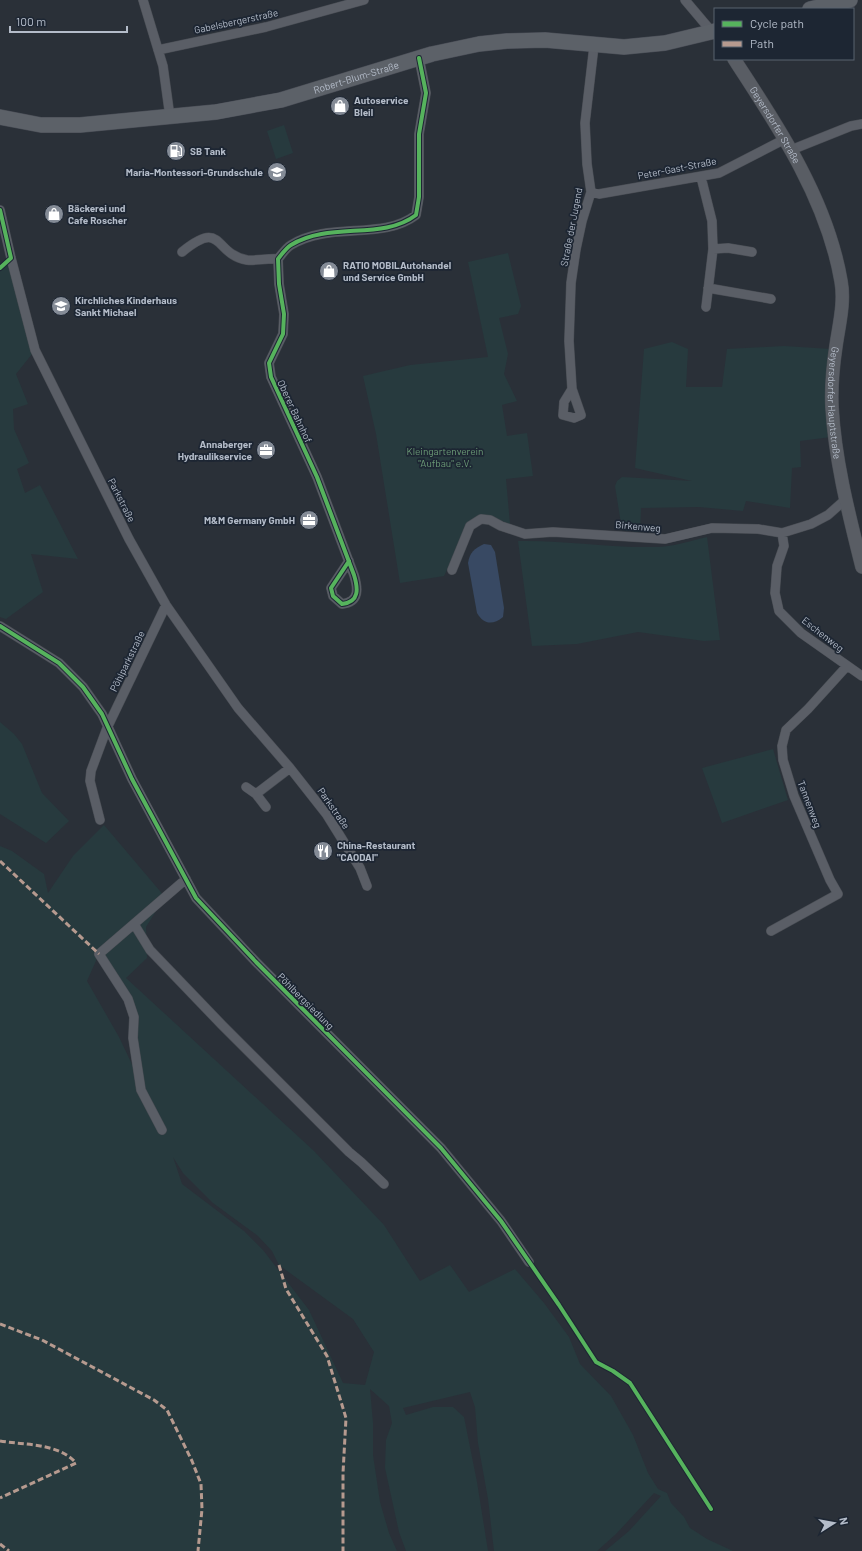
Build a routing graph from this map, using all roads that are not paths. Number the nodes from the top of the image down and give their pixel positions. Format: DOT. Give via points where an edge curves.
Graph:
graph roads {
  1 [pos="143,0"];
  2 [pos="364,0"];
  3 [pos="685,0"];
  4 [pos="850,0"];
  5 [pos="814,8"];
  6 [pos="714,33"];
  7 [pos="594,46"];
  8 [pos="158,50"];
  9 [pos="419,58"];
  10 [pos="735,60"];
  11 [pos="0,117"];
  12 [pos="170,117"];
  13 [pos="862,124"];
  14 [pos="788,145"];
  15 [pos="701,177"];
  16 [pos="591,192"];
  17 [pos="812,194"];
  18 [pos="0,210"];
  19 [pos="713,249"];
  20 [pos="182,252"];
  21 [pos="752,252"];
  22 [pos="278,259"];
  23 [pos="708,288"];
  24 [pos="771,299"];
  25 [pos="706,307"];
  26 [pos="572,389"];
  27 [pos="846,499"];
  28 [pos="782,533"];
  29 [pos="348,561"];
  30 [pos="862,567"];
  31 [pos="452,570"];
  32 [pos="166,604"];
  33 [pos="0,626"];
  34 [pos="847,666"];
  35 [pos="862,676"];
  36 [pos="107,728"];
  37 [pos="290,768"];
  38 [pos="246,787"];
  39 [pos="256,794"];
  40 [pos="266,807"];
  41 [pos="100,820"];
  42 [pos="186,879"];
  43 [pos="367,886"];
  44 [pos="134,924"];
  45 [pos="771,931"];
  46 [pos="162,1130"];
  47 [pos="384,1184"];
  48 [pos="529,1262"];
  1 -- 8 [label="street"];
  2 -- 8 [label="street, Gabelsbergerstraße" via="266,27"];
  3 -- 6 [label="street"];
  4 -- 5 [label="main road"];
  6 -- 7 [label="main road, Robert-Blum-Straße" via="651,45"];
  7 -- 9 [label="main road, Robert-Blum-Straße" via="545,40 507,41"];
  7 -- 16 [label="street, Straße der Jugend" via="585,123"];
  8 -- 12 [label="street" via="163,66"];
  9 -- 12 [label="main road, Robert-Blum-Straße" via="281,100 229,110"];
  9 -- 22 [label="street" via="426,93 418,134 419,197 416,215 396,227 337,231 310,236 290,246"];
  10 -- 14 [label="main road, Geyersdorfer Straße"];
  11 -- 12 [label="main road, Robert-Blum-Straße" via="41,125 74,125"];
  13 -- 14 [label="street, Peter-Gast-Straße"];
  14 -- 15 [label="street, Peter-Gast-Straße" via="719,173"];
  14 -- 17 [label="main road, Geyersdorfer Straße"];
  15 -- 16 [label="street, Peter-Gast-Straße" via="600,194"];
  15 -- 19 [label="street" via="712,220"];
  16 -- 26 [label="street, Straße der Jugend" via="582,221 571,283 568,341"];
  17 -- 27 [label="main road, Geyersdorfer Hauptstraße" via="826,225 841,282 842,303 835,349 832,406"];
  18 -- 32 [label="street, Parkstraße" via="35,350 129,539"];
  19 -- 21 [label="street" via="728,248"];
  19 -- 23 [label="street"];
  20 -- 22 [label="street" via="197,240 209,237 246,260"];
  22 -- 29 [label="street, Oberer Bahnhof" via="284,314 283,334 269,363 271,377 317,477"];
  23 -- 24 [label="street"];
  23 -- 25 [label="street"];
  27 -- 28 [label="street, Birkenweg" via="828,515"];
  27 -- 30 [label="main road, Geyersdorfer Hauptstraße"];
  28 -- 31 [label="street, Birkenweg" via="758,529 712,528 665,539 553,532 525,534 482,519 470,526"];
  28 -- 34 [label="street, Eschenweg" via="784,546 777,566 775,593 779,611 801,633"];
  32 -- 36 [label="street, Pöhlparkstraße"];
  32 -- 37 [label="street, Parkstraße" via="238,708"];
  33 -- 36 [label="street, Pöhlbergsiedlung" via="59,662 102,714"];
  34 -- 35 [label="street, Eschenweg"];
  34 -- 45 [label="street, Tannenweg" via="786,730 782,746 783,760 794,796 838,894"];
  36 -- 41 [label="street, Pöhlparkstraße" via="91,771 90,781"];
  36 -- 42 [label="street, Pöhlbergsiedlung"];
  37 -- 39 [label="street"];
  37 -- 43 [label="street, Parkstraße" via="327,815 360,868"];
  38 -- 39 [label="street"];
  39 -- 40 [label="street"];
  42 -- 44 [label="street"];
  42 -- 48 [label="street, Pöhlbergsiedlung" via="196,898 215,919 441,1148 501,1221"];
  44 -- 46 [label="street" via="99,954 128,999 134,1017 133,1038 141,1090"];
  44 -- 47 [label="street" via="150,950 222,1025"];
}
